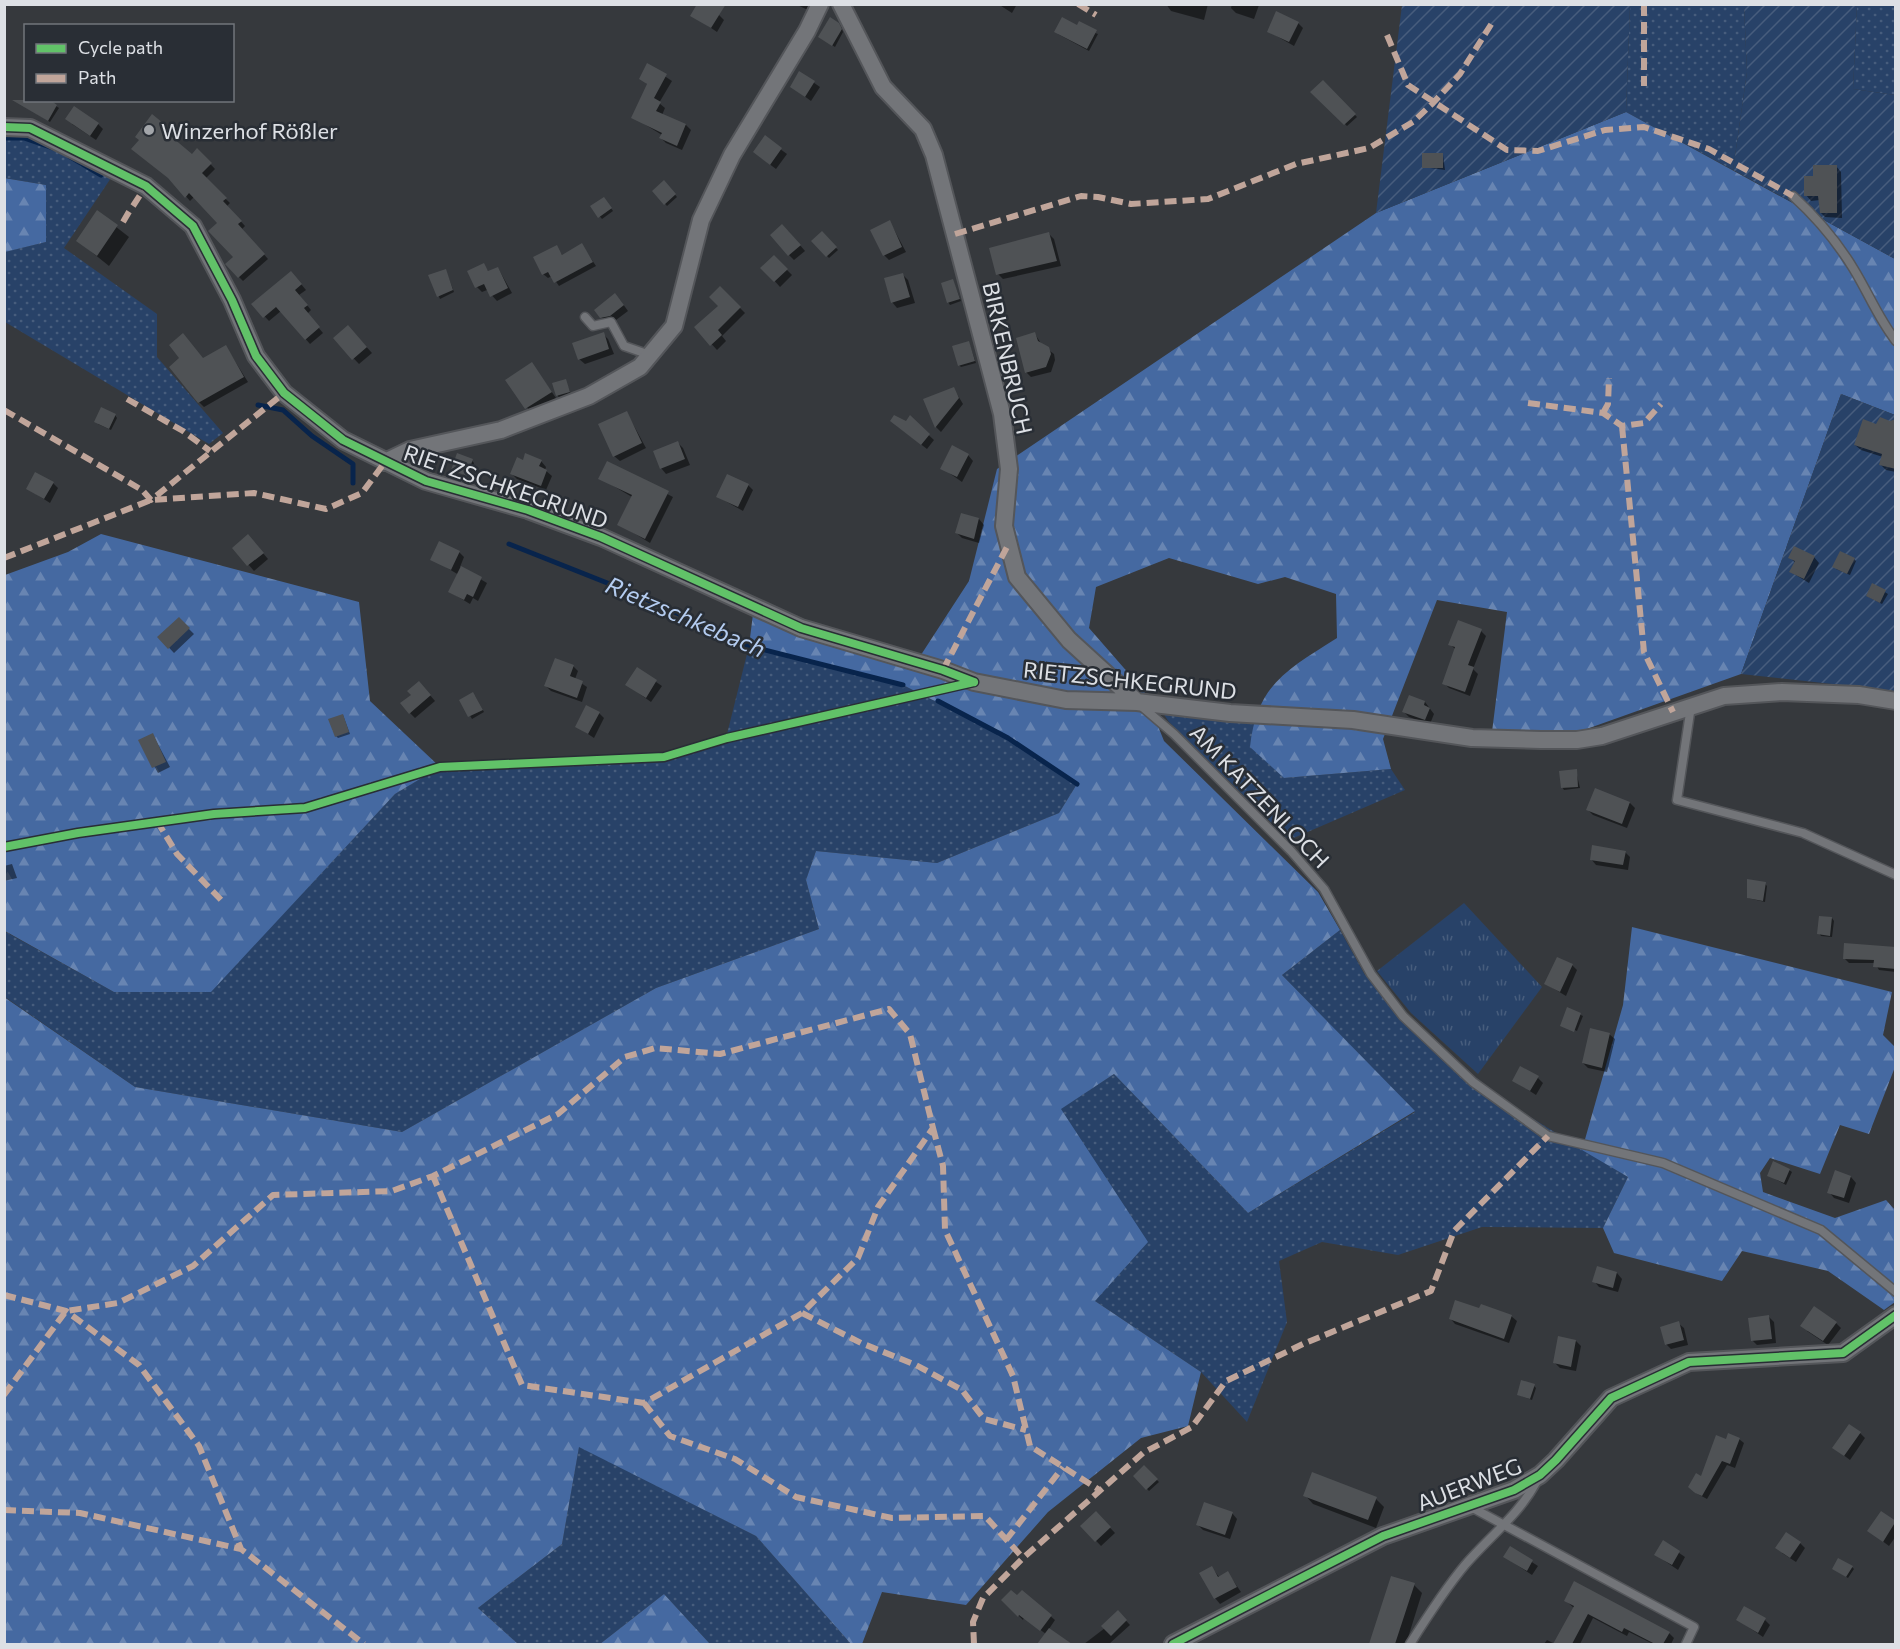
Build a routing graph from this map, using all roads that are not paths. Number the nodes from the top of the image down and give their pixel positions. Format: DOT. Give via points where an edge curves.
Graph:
graph roads {
  1 [pos="820,4"];
  2 [pos="841,4"];
  3 [pos="4,128"];
  4 [pos="1792,196"];
  5 [pos="585,317"];
  6 [pos="1896,341"];
  7 [pos="650,356"];
  8 [pos="385,462"];
  9 [pos="1896,701"];
  10 [pos="1137,702"];
  11 [pos="1691,705"];
  12 [pos="1896,875"];
  13 [pos="1896,1292"];
  14 [pos="1896,1316"];
  15 [pos="1540,1475"];
  16 [pos="1469,1505"];
  17 [pos="1504,1525"];
  18 [pos="1173,1644"];
  19 [pos="1410,1644"];
  20 [pos="1686,1644"];
  1 -- 7 [label="street" via="732,154 701,220 674,326"];
  2 -- 10 [label="street, BIRKENBRUCH" via="883,87 923,129 934,155 1002,414 1010,469 1004,526 1017,577 1069,640"];
  3 -- 8 [label="street, RIETZSCHKEGRUND" via="30,128 135,180 193,226 256,356 284,393 343,440"];
  4 -- 6 [label="lane" via="1827,231"];
  5 -- 7 [label="lane" via="593,326 611,322 624,346"];
  7 -- 8 [label="street" via="640,368 589,396 501,430 410,450"];
  8 -- 10 [label="street, RIETZSCHKEGRUND" via="426,481 528,510 601,537 801,628 1025,694 1066,700"];
  9 -- 11 [label="street, RIETZSCHKEGRUND" via="1782,692 1724,696"];
  10 -- 11 [label="street, RIETZSCHKEGRUND" via="1230,713 1353,720 1472,738 1541,740 1602,736"];
  10 -- 13 [label="lane, AM KATZENLOCH" via="1291,851 1324,889 1371,974 1403,1016 1473,1082 1548,1136 1663,1163 1821,1230"];
  11 -- 12 [label="lane" via="1677,800 1803,833"];
  14 -- 15 [label="street, AUERWEG" via="1843,1353 1689,1362 1611,1398"];
  15 -- 16 [label="street, AUERWEG" via="1514,1490"];
  15 -- 17 [label="lane" via="1528,1497"];
  16 -- 17 [label="lane"];
  16 -- 18 [label="street, AUERWEG" via="1383,1536"];
  17 -- 19 [label="lane" via="1466,1564"];
  17 -- 20 [label="lane" via="1695,1627"];
}
